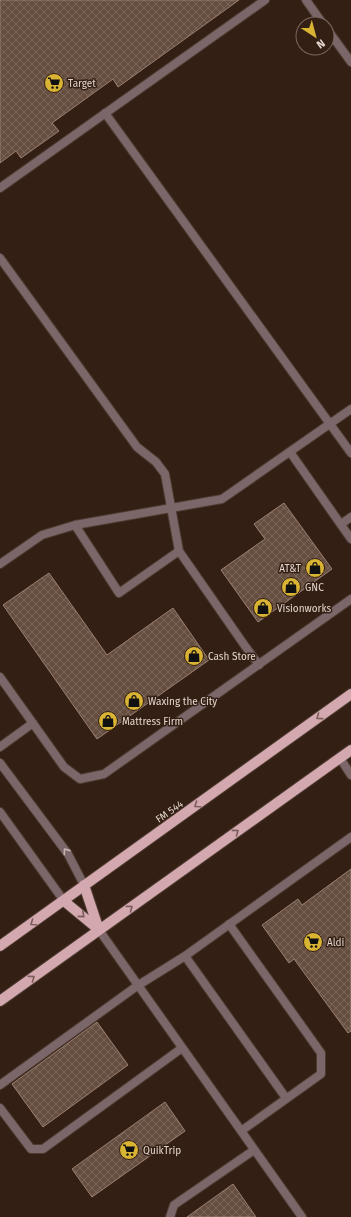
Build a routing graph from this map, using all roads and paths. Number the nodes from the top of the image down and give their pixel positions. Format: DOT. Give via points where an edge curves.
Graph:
graph roads {
  1 [pos="265,0"];
  2 [pos="306,0"];
  3 [pos="317,16"];
  4 [pos="335,40"];
  5 [pos="351,62"];
  6 [pos="105,113"];
  7 [pos="0,188"];
  8 [pos="0,258"];
  9 [pos="351,408"];
  10 [pos="330,424"];
  11 [pos="290,452"];
  12 [pos="351,453"];
  13 [pos="172,508"];
  14 [pos="351,517"];
  15 [pos="341,524"];
  16 [pos="75,525"];
  17 [pos="351,539"];
  18 [pos="179,551"];
  19 [pos="0,564"];
  20 [pos="351,599"];
  21 [pos="260,665"];
  22 [pos="0,677"];
  23 [pos="351,694"];
  24 [pos="33,724"];
  25 [pos="0,747"];
  26 [pos="351,750"];
  27 [pos="340,758"];
  28 [pos="0,763"];
  29 [pos="351,775"];
  30 [pos="0,812"];
  31 [pos="351,837"];
  32 [pos="84,885"];
  33 [pos="64,901"];
  34 [pos="229,924"];
  35 [pos="99,930"];
  36 [pos="0,946"];
  37 [pos="185,956"];
  38 [pos="137,986"];
  39 [pos="0,1001"];
  40 [pos="182,1048"];
  41 [pos="0,1085"];
  42 [pos="286,1098"];
  43 [pos="0,1108"];
  44 [pos="241,1131"];
  45 [pos="254,1150"];
  46 [pos="170,1217"];
  47 [pos="302,1217"];
  1 -- 6 [label="lane"];
  2 -- 3 [label="lane"];
  4 -- 5 [label="lane"];
  6 -- 7 [label="lane"];
  6 -- 10 [label="lane"];
  8 -- 13 [label="lane" via="137,447 156,462 165,474"];
  9 -- 10 [label="lane"];
  10 -- 11 [label="lane"];
  10 -- 12 [label="lane"];
  11 -- 13 [label="lane" via="222,499"];
  11 -- 15 [label="lane"];
  13 -- 16 [label="lane"];
  13 -- 18 [label="lane"];
  14 -- 15 [label="lane"];
  15 -- 17 [label="lane"];
  16 -- 18 [label="lane" via="119,593"];
  16 -- 19 [label="lane" via="42,535"];
  18 -- 21 [label="lane"];
  20 -- 21 [label="lane"];
  21 -- 24 [label="lane" via="104,774 80,779 64,767"];
  22 -- 24 [label="lane"];
  23 -- 32 [label="main road, FM 544 / FM 544, one-way"];
  24 -- 25 [label="lane"];
  26 -- 27 [label="main road"];
  27 -- 29 [label="lane"];
  35 -- 27 [label="main road, one-way"];
  32 -- 28 [label="lane, one-way" via="68,854"];
  30 -- 33 [label="lane"];
  31 -- 34 [label="lane"];
  32 -- 33 [label="main road, FM 544 / FM 544"];
  32 -- 35 [label="main road"];
  33 -- 35 [label="main road, one-way"];
  33 -- 36 [label="main road, FM 544 / FM 544, one-way"];
  34 -- 37 [label="lane"];
  34 -- 42 [label="lane" via="321,1053 321,1074"];
  35 -- 38 [label="lane"];
  39 -- 35 [label="main road, one-way"];
  37 -- 38 [label="lane"];
  37 -- 42 [label="lane"];
  38 -- 40 [label="lane"];
  38 -- 41 [label="lane"];
  40 -- 43 [label="lane" via="43,1149 30,1149"];
  40 -- 44 [label="lane"];
  42 -- 44 [label="lane"];
  44 -- 45 [label="lane"];
  45 -- 46 [label="lane" via="174,1205"];
  45 -- 47 [label="lane"];
}
